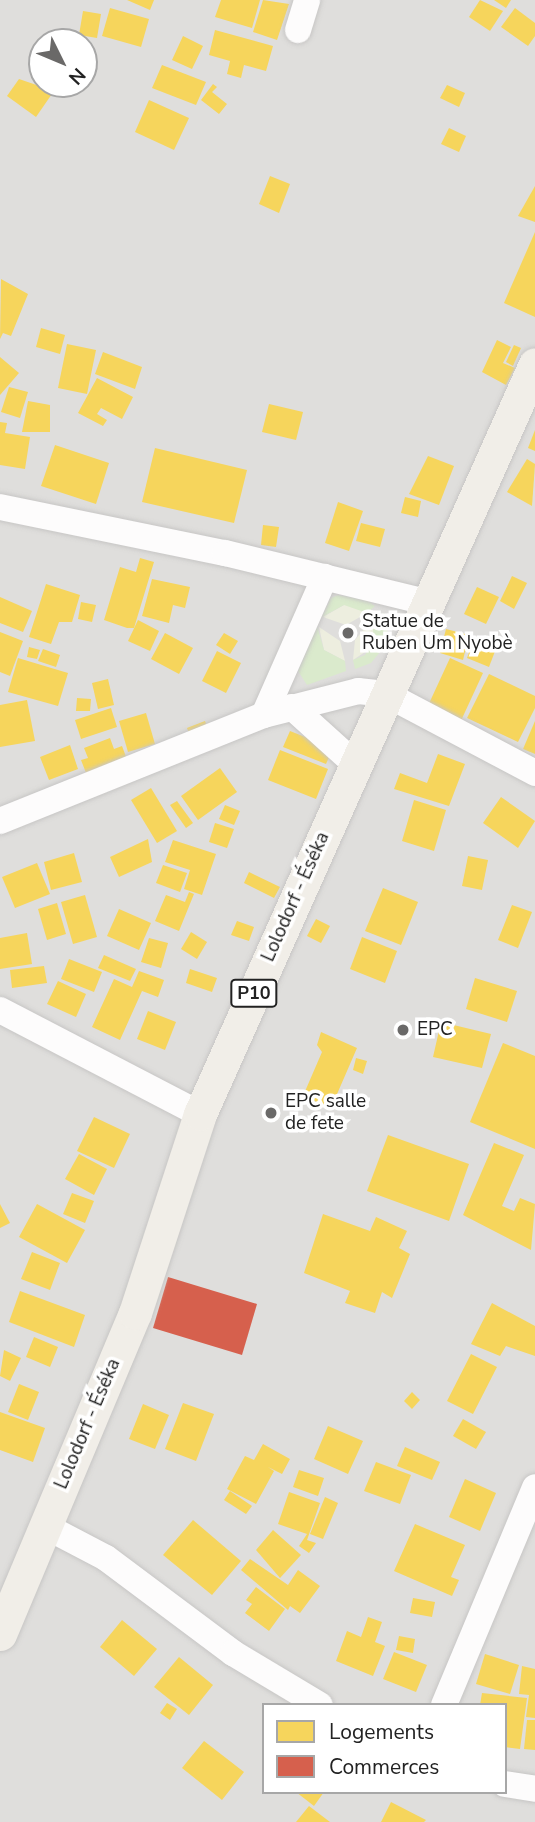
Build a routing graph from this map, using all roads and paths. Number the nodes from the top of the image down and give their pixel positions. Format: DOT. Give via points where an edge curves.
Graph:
graph roads {
  1 [pos="307,0"];
  2 [pos="298,30"];
  3 [pos="535,364"];
  4 [pos="0,507"];
  5 [pos="325,577"];
  6 [pos="426,602"];
  7 [pos="386,694"];
  8 [pos="292,707"];
  9 [pos="264,715"];
  10 [pos="355,764"];
  11 [pos="535,773"];
  12 [pos="0,821"];
  13 [pos="0,1010"];
  14 [pos="200,1114"];
  15 [pos="535,1487"];
  16 [pos="46,1525"];
  17 [pos="0,1634"];
  18 [pos="317,1703"];
  19 [pos="445,1703"];
  20 [pos="507,1784"];
  21 [pos="535,1789"];
  1 -- 2 [label="street"];
  3 -- 6 [label="main road, Lolodorf - Éséka / P10"];
  4 -- 5 [label="street"];
  5 -- 6 [label="street"];
  5 -- 9 [label="street"];
  6 -- 7 [label="main road, Lolodorf - Éséka / P10"];
  7 -- 8 [label="street" via="358,691"];
  7 -- 10 [label="main road, Lolodorf - Éséka / P10"];
  7 -- 11 [label="street"];
  8 -- 9 [label="street"];
  8 -- 10 [label="street"];
  9 -- 12 [label="street"];
  10 -- 14 [label="main road, Lolodorf - Éséka / P10"];
  13 -- 14 [label="street"];
  14 -- 16 [label="main road, Lolodorf - Éséka / P10" via="135,1313"];
  15 -- 19 [label="street"];
  16 -- 17 [label="main road, Lolodorf - Éséka / P10"];
  16 -- 18 [label="street" via="106,1558 233,1653"];
  20 -- 21 [label="street"];
}
